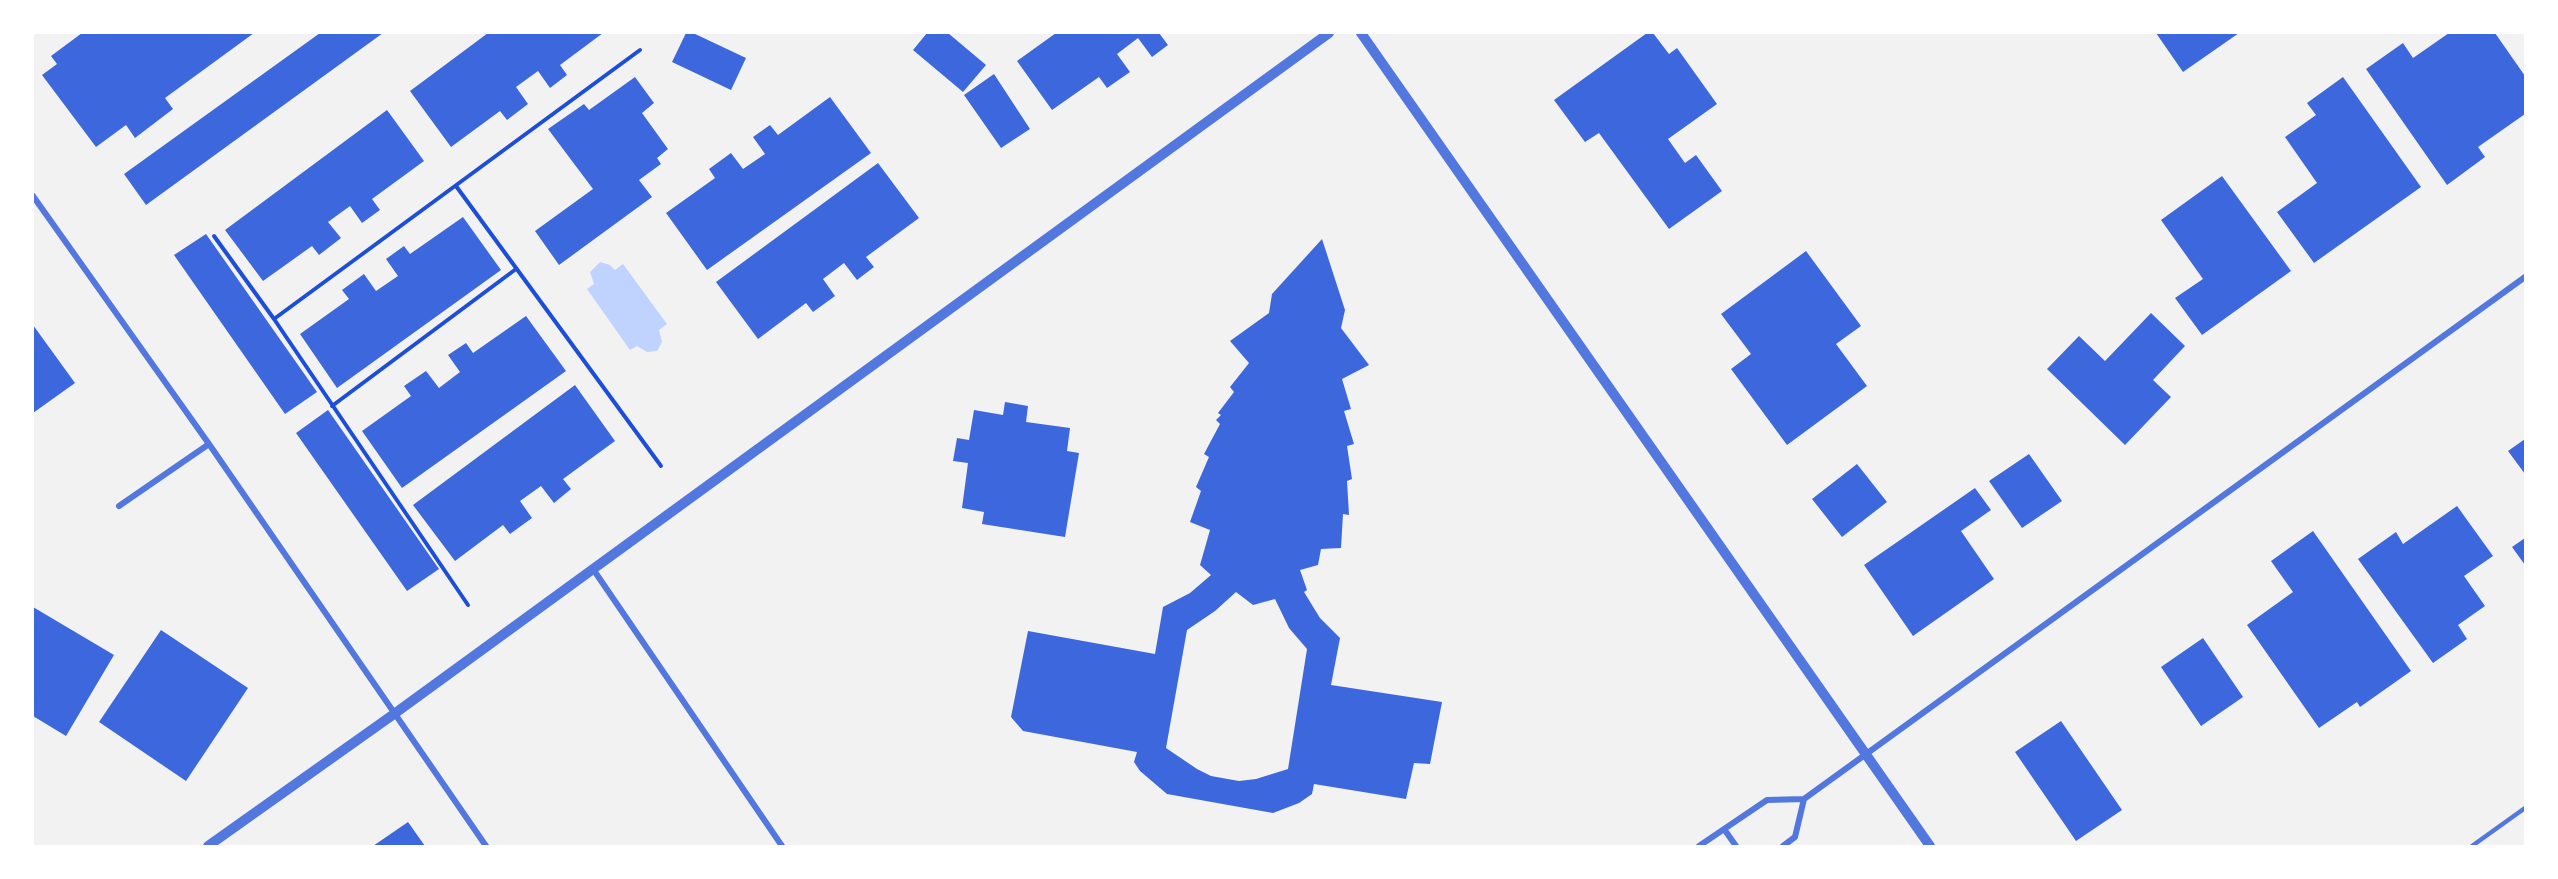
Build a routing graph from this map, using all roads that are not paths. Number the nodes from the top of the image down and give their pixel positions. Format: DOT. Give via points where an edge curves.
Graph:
graph roads {
  1 [pos="1329,33"];
  2 [pos="1361,33"];
  3 [pos="33,196"];
  4 [pos="2525,277"];
  5 [pos="209,444"];
  6 [pos="119,506"];
  7 [pos="593,569"];
  8 [pos="394,714"];
  9 [pos="1868,754"];
  10 [pos="1804,799"];
  11 [pos="2525,808"];
  12 [pos="1724,829"];
  13 [pos="208,846"];
  14 [pos="486,846"];
  15 [pos="782,846"];
  16 [pos="1699,846"];
  17 [pos="1736,846"];
  18 [pos="1783,846"];
  19 [pos="1930,846"];
  20 [pos="2472,846"];
  1 -- 7 [label="street"];
  2 -- 9 [label="street"];
  3 -- 5 [label="street"];
  4 -- 9 [label="street"];
  5 -- 6 [label="street"];
  5 -- 8 [label="street"];
  7 -- 8 [label="street"];
  7 -- 15 [label="street"];
  8 -- 13 [label="street"];
  8 -- 14 [label="street"];
  9 -- 10 [label="street"];
  9 -- 19 [label="street"];
  10 -- 12 [label="street" via="1767,800"];
  10 -- 18 [label="street" via="1795,837"];
  11 -- 20 [label="lane"];
  12 -- 16 [label="street"];
  12 -- 17 [label="street"];
}
